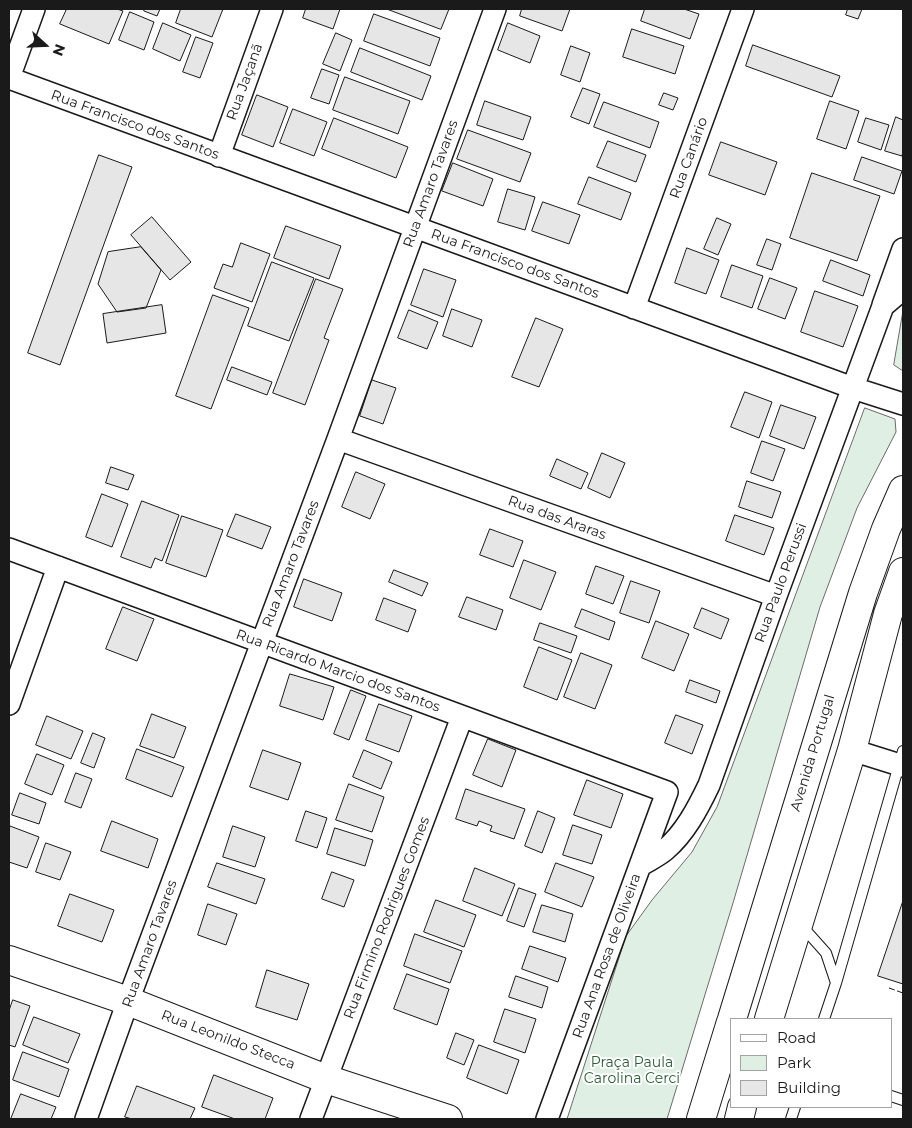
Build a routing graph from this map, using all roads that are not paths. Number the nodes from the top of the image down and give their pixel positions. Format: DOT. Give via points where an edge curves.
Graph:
graph roads {
  1 [pos="34,9"];
  2 [pos="272,9"];
  3 [pos="494,9"];
  4 [pos="743,9"];
  5 [pos="9,78"];
  6 [pos="218,156"];
  7 [pos="415,228"];
  8 [pos="903,249"];
  9 [pos="903,290"];
  10 [pos="883,306"];
  11 [pos="634,308"];
  12 [pos="852,388"];
  13 [pos="903,404"];
  14 [pos="338,439"];
  15 [pos="903,490"];
  16 [pos="9,549"];
  17 [pos="58,567"];
  18 [pos="902,577"];
  19 [pos="776,596"];
  20 [pos="262,642"];
  21 [pos="9,704"];
  22 [pos="462,717"];
  23 [pos="852,750"];
  24 [pos="902,760"];
  25 [pos="667,792"];
  26 [pos="641,865"];
  27 [pos="799,923"];
  28 [pos="9,960"];
  29 [pos="836,983"];
  30 [pos="128,1001"];
  31 [pos="732,1018"];
  32 [pos="769,1018"];
  33 [pos="824,1018"];
  34 [pos="730,1023"];
  35 [pos="326,1078"];
  36 [pos="86,1119"];
  37 [pos="311,1119"];
  38 [pos="448,1119"];
  39 [pos="547,1119"];
  40 [pos="701,1119"];
  1 -- 5 [label="street"];
  2 -- 6 [label="street, Rua Jaçanã"];
  3 -- 7 [label="street, Rua Amaro Tavares"];
  4 -- 11 [label="street, Rua Canário"];
  5 -- 6 [label="street, Rua Francisco dos Santos"];
  6 -- 7 [label="street, Rua Francisco dos Santos"];
  7 -- 11 [label="street, Rua Francisco dos Santos"];
  7 -- 14 [label="street, Rua Amaro Tavares"];
  8 -- 10 [label="street, Rua Paulo Perussi"];
  9 -- 10 [label="street"];
  10 -- 12 [label="street, Rua Paulo Perussi"];
  11 -- 12 [label="street, Rua Francisco dos Santos"];
  12 -- 13 [label="street, Rua Francisco dos Santos"];
  12 -- 19 [label="street, Rua Paulo Perussi"];
  14 -- 19 [label="street, Rua das Araras"];
  14 -- 20 [label="street, Rua Amaro Tavares"];
  15 -- 31 [label="main road, Avenida Portugal" via="863,593"];
  16 -- 17 [label="street, Rua Ricardo Marcio dos Santos"];
  17 -- 20 [label="street, Rua Ricardo Marcio dos Santos"];
  17 -- 21 [label="street"];
  18 -- 23 [label="main road" via="888,614"];
  19 -- 26 [label="street, Rua Paulo Perussi" via="710,785 699,807 664,852"];
  20 -- 22 [label="street, Rua Ricardo Marcio dos Santos"];
  20 -- 30 [label="street, Rua Amaro Tavares"];
  22 -- 25 [label="street, Rua Ricardo Marcio dos Santos"];
  22 -- 35 [label="street, Rua Firmino Rodrigues Gomes"];
  23 -- 24 [label="street"];
  23 -- 27 [label="main road"];
  24 -- 29 [label="lane"];
  25 -- 26 [label="street, Rua Ana Rosa de Oliveira"];
  26 -- 39 [label="street, Rua Ana Rosa de Oliveira"];
  27 -- 29 [label="lane" via="826,953"];
  27 -- 32 [label="main road"];
  28 -- 30 [label="main road, Rua Leonildo Stecca"];
  29 -- 33 [label="lane"];
  30 -- 35 [label="main road, Rua Leonildo Stecca"];
  30 -- 36 [label="street, Rua Amaro Tavares"];
  34 -- 40 [label="main road, Avenida Portugal"];
  35 -- 37 [label="street, Rua Firmino Rodrigues Gomes"];
  35 -- 38 [label="main road, Rua Leonildo Stecca"];
}
